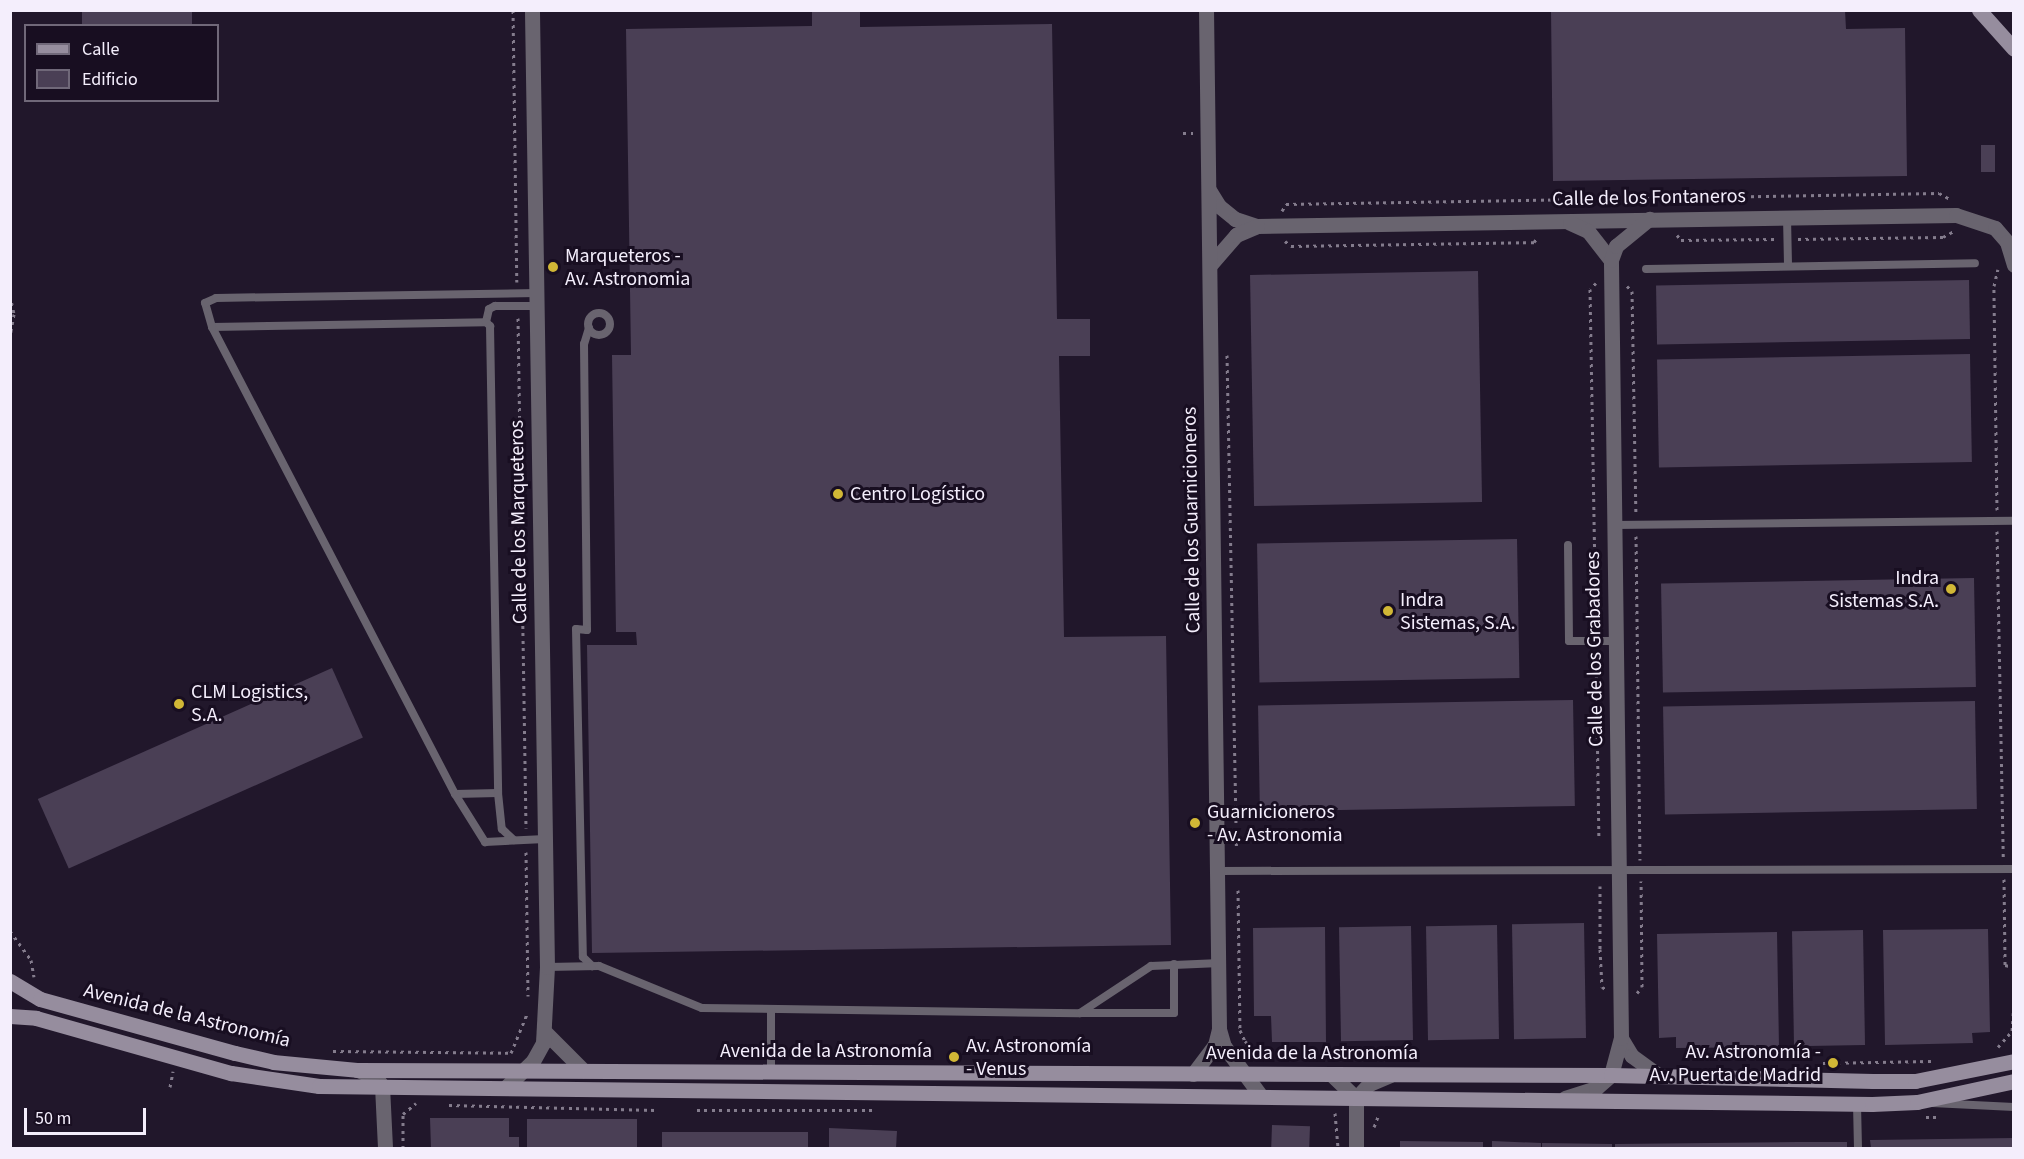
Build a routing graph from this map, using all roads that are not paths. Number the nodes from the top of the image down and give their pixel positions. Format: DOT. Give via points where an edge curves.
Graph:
graph roads {
  1 [pos="532,10"];
  2 [pos="1206,10"];
  3 [pos="1979,10"];
  4 [pos="2013,49"];
  5 [pos="1209,190"];
  6 [pos="1787,217"];
  7 [pos="1649,219"];
  8 [pos="1562,220"];
  9 [pos="1257,226"];
  10 [pos="1611,260"];
  11 [pos="1975,263"];
  12 [pos="1210,265"];
  13 [pos="2013,265"];
  14 [pos="1788,266"];
  15 [pos="1646,268"];
  16 [pos="537,299"];
  17 [pos="486,322"];
  18 [pos="212,327"];
  19 [pos="589,328"];
  20 [pos="2013,521"];
  21 [pos="1614,525"];
  22 [pos="1568,545"];
  23 [pos="1616,641"];
  24 [pos="498,793"];
  25 [pos="455,794"];
  26 [pos="545,839"];
  27 [pos="514,840"];
  28 [pos="2013,869"];
  29 [pos="1620,870"];
  30 [pos="1220,871"];
  31 [pos="1220,963"];
  32 [pos="1174,964"];
  33 [pos="592,966"];
  34 [pos="547,967"];
  35 [pos="10,981"];
  36 [pos="771,1009"];
  37 [pos="1080,1013"];
  38 [pos="10,1016"];
  39 [pos="1220,1029"];
  40 [pos="544,1032"];
  41 [pos="1622,1038"];
  42 [pos="2012,1059"];
  43 [pos="425,1069"];
  44 [pos="526,1069"];
  45 [pos="357,1070"];
  46 [pos="583,1070"];
  47 [pos="771,1072"];
  48 [pos="1193,1074"];
  49 [pos="1245,1074"];
  50 [pos="1332,1075"];
  51 [pos="1390,1075"];
  52 [pos="1611,1075"];
  53 [pos="1660,1076"];
  54 [pos="2013,1081"];
  55 [pos="382,1086"];
  56 [pos="506,1088"];
  57 [pos="1261,1096"];
  58 [pos="1356,1098"];
  59 [pos="1553,1100"];
  60 [pos="1857,1104"];
  61 [pos="2013,1107"];
  62 [pos="1918,1109"];
  63 [pos="385,1149"];
  64 [pos="1356,1149"];
  65 [pos="1858,1149"];
  1 -- 16 [label="street, Calle de los Marqueteros"];
  2 -- 5 [label="street, Calle de los Guarnicioneros"];
  3 -- 4 [label="street"];
  5 -- 9 [label="street, Calle de los Fontaneros" via="1219,206 1235,219"];
  5 -- 12 [label="street, Calle de los Guarnicioneros"];
  6 -- 7 [label="street, Calle de los Fontaneros"];
  6 -- 13 [label="street, Calle de los Fontaneros" via="1956,215 1978,219 1995,228 2007,242"];
  6 -- 14 [label="lane"];
  7 -- 8 [label="street, Calle de los Fontaneros"];
  7 -- 10 [label="street" via="1616,246"];
  8 -- 9 [label="street, Calle de los Fontaneros"];
  8 -- 10 [label="street" via="1588,231"];
  9 -- 12 [label="street, Calle de los Fontaneros" via="1236,236"];
  10 -- 21 [label="street, Calle de los Grabadores"];
  11 -- 14 [label="lane"];
  12 -- 30 [label="street, Calle de los Guarnicioneros"];
  14 -- 15 [label="lane"];
  16 -- 17 [label="lane" via="489,309"];
  16 -- 18 [label="lane" via="517,293 216,298 205,303"];
  16 -- 26 [label="street, Calle de los Marqueteros"];
  17 -- 18 [label="lane"];
  17 -- 24 [label="lane" via="490,326"];
  18 -- 25 [label="lane"];
  19 -- 33 [label="lane" via="584,344 587,630 576,629 583,957"];
  20 -- 21 [label="lane"];
  21 -- 23 [label="street, Calle de los Grabadores"];
  22 -- 23 [label="lane" via="1569,641"];
  23 -- 29 [label="street, Calle de los Grabadores"];
  24 -- 25 [label="lane"];
  24 -- 27 [label="lane" via="502,829"];
  25 -- 27 [label="lane" via="485,842"];
  26 -- 27 [label="lane"];
  26 -- 34 [label="street, Calle de los Marqueteros"];
  28 -- 29 [label="lane"];
  29 -- 30 [label="lane"];
  29 -- 41 [label="street, Calle de los Grabadores"];
  30 -- 31 [label="street, Calle de los Guarnicioneros"];
  31 -- 32 [label="lane"];
  31 -- 39 [label="street, Calle de los Guarnicioneros"];
  32 -- 37 [label="lane" via="1151,966"];
  32 -- 37 [label="lane" via="1174,1013"];
  33 -- 34 [label="lane"];
  33 -- 36 [label="lane" via="636,979 702,1008"];
  34 -- 40 [label="street, Calle de los Marqueteros" via="542,1002"];
  35 -- 45 [label="street, Avenida de la Astronomía" via="40,999 236,1053 273,1062"];
  36 -- 37 [label="lane"];
  36 -- 47 [label="lane"];
  38 -- 55 [label="street, Avenida de la Astronomía" via="36,1018 264,1079 319,1086"];
  39 -- 48 [label="street, Calle de los Guarnicioneros" via="1215,1045"];
  39 -- 49 [label="street, Calle de los Guarnicioneros" via="1224,1046"];
  40 -- 44 [label="street, Calle de los Marqueteros" via="538,1054"];
  40 -- 46 [label="street"];
  41 -- 52 [label="street, Calle de los Grabadores"];
  41 -- 53 [label="street" via="1632,1056"];
  42 -- 53 [label="street, Avenida de la Astronomía" via="1915,1081"];
  43 -- 44 [label="street, Avenida de la Astronomía"];
  43 -- 45 [label="street, Avenida de la Astronomía"];
  43 -- 55 [label="street" via="395,1075"];
  44 -- 46 [label="street, Avenida de la Astronomía"];
  44 -- 56 [label="street, Calle de los Marqueteros"];
  45 -- 55 [label="street" via="377,1079"];
  46 -- 47 [label="street, Avenida de la Astronomía"];
  47 -- 48 [label="street, Avenida de la Astronomía"];
  48 -- 49 [label="street, Avenida de la Astronomía"];
  49 -- 50 [label="street, Avenida de la Astronomía"];
  49 -- 57 [label="street, Calle de los Guarnicioneros"];
  50 -- 51 [label="street, Avenida de la Astronomía"];
  50 -- 58 [label="street"];
  51 -- 52 [label="street, Avenida de la Astronomía"];
  51 -- 58 [label="street" via="1369,1084"];
  52 -- 53 [label="street, Avenida de la Astronomía"];
  52 -- 59 [label="street" via="1579,1095"];
  54 -- 62 [label="street, Avenida de la Astronomía"];
  55 -- 56 [label="street, Avenida de la Astronomía"];
  55 -- 63 [label="street"];
  56 -- 57 [label="street, Avenida de la Astronomía"];
  57 -- 58 [label="street, Avenida de la Astronomía"];
  58 -- 59 [label="street, Avenida de la Astronomía"];
  58 -- 64 [label="street"];
  59 -- 60 [label="street, Avenida de la Astronomía"];
  60 -- 62 [label="street, Avenida de la Astronomía"];
  60 -- 65 [label="lane"];
  61 -- 62 [label="lane"];
}
